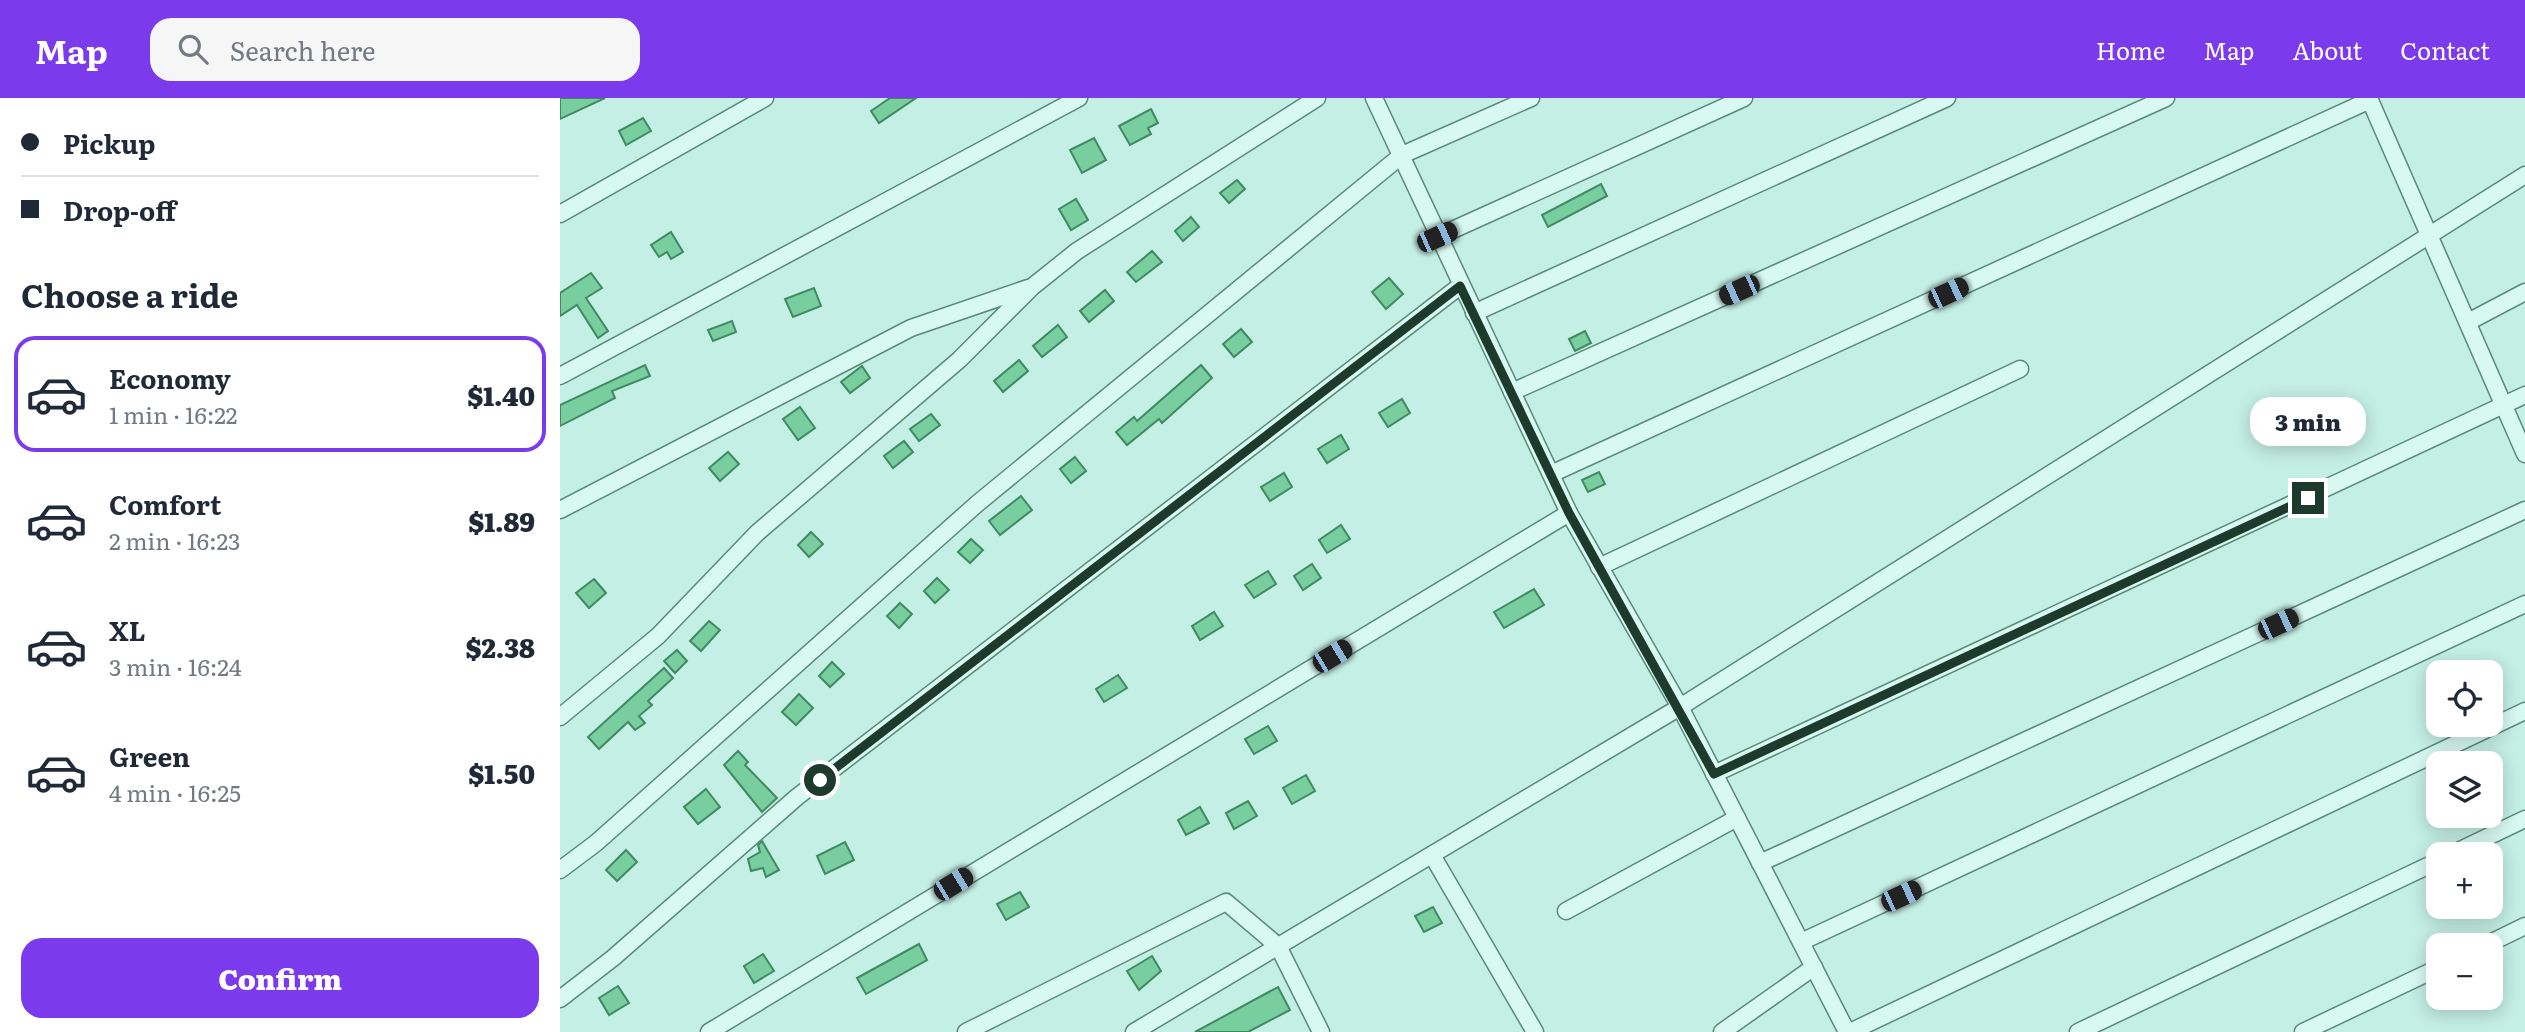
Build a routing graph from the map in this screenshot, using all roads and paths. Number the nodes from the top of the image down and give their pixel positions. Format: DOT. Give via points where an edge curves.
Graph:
graph roads {
  1 [pos="765,98"];
  2 [pos="1079,98"];
  3 [pos="1317,98"];
  4 [pos="1374,98"];
  5 [pos="1531,98"];
  6 [pos="1744,98"];
  7 [pos="1947,98"];
  8 [pos="2166,98"];
  9 [pos="2370,99"];
  10 [pos="1402,155"];
  11 [pos="2525,175"];
  12 [pos="560,214"];
  13 [pos="2430,235"];
  14 [pos="1437,237"];
  15 [pos="1460,286"];
  16 [pos="1032,287"];
  17 [pos="2525,292"];
  18 [pos="1474,313"];
  19 [pos="2468,322"];
  20 [pos="2020,369"];
  21 [pos="560,376"];
  22 [pos="1513,393"];
  23 [pos="2525,395"];
  24 [pos="2505,405"];
  25 [pos="2525,454"];
  26 [pos="1551,474"];
  27 [pos="560,510"];
  28 [pos="2525,510"];
  29 [pos="1569,513"];
  30 [pos="1599,567"];
  31 [pos="2525,604"];
  32 [pos="1680,707"];
  33 [pos="2525,711"];
  34 [pos="560,717"];
  35 [pos="1714,774"];
  36 [pos="1737,818"];
  37 [pos="2525,819"];
  38 [pos="2477,842"];
  39 [pos="1432,855"];
  40 [pos="1760,863"];
  41 [pos="2426,867"];
  42 [pos="560,870"];
  43 [pos="1566,911"];
  44 [pos="2525,926"];
  45 [pos="2503,937"];
  46 [pos="1801,942"];
  47 [pos="1278,946"];
  48 [pos="1814,967"];
  49 [pos="2426,974"];
  50 [pos="560,999"];
  51 [pos="1154,1027"];
  52 [pos="709,1032"];
  53 [pos="966,1032"];
  54 [pos="1134,1032"];
  55 [pos="1321,1032"];
  56 [pos="1535,1032"];
  57 [pos="1722,1032"];
  58 [pos="1849,1032"];
  59 [pos="2078,1032"];
  60 [pos="2303,1032"];
  1 -- 12 [label="street"];
  2 -- 21 [label="street"];
  3 -- 16 [label="street" via="1077,251"];
  4 -- 10 [label="street"];
  5 -- 10 [label="street"];
  6 -- 14 [label="street"];
  7 -- 18 [label="street"];
  8 -- 22 [label="street"];
  9 -- 13 [label="street"];
  9 -- 26 [label="street"];
  10 -- 14 [label="street"];
  10 -- 42 [label="street" via="978,503"];
  11 -- 13 [label="street"];
  13 -- 19 [label="street"];
  13 -- 32 [label="street"];
  14 -- 15 [label="street"];
  15 -- 18 [label="street"];
  15 -- 50 [label="street" via="797,797"];
  16 -- 27 [label="street" via="911,328"];
  16 -- 34 [label="street" via="959,360 757,533 658,636"];
  17 -- 19 [label="street"];
  18 -- 22 [label="street"];
  19 -- 24 [label="street"];
  20 -- 30 [label="street"];
  22 -- 26 [label="street"];
  23 -- 24 [label="street"];
  24 -- 25 [label="street"];
  24 -- 35 [label="street"];
  26 -- 29 [label="street"];
  28 -- 40 [label="street"];
  29 -- 30 [label="street"];
  29 -- 52 [label="street"];
  30 -- 32 [label="street"];
  31 -- 46 [label="street"];
  32 -- 35 [label="street"];
  32 -- 39 [label="street"];
  33 -- 58 [label="street"];
  35 -- 36 [label="street"];
  36 -- 40 [label="street"];
  36 -- 43 [label="street"];
  37 -- 38 [label="street"];
  39 -- 47 [label="street"];
  39 -- 56 [label="street"];
  40 -- 46 [label="street"];
  41 -- 59 [label="street"];
  44 -- 45 [label="street"];
  46 -- 48 [label="street"];
  47 -- 51 [label="street"];
  47 -- 53 [label="street" via="1226,902"];
  47 -- 55 [label="street"];
  48 -- 57 [label="street"];
  48 -- 58 [label="street"];
  49 -- 60 [label="street"];
  51 -- 54 [label="street"];
}
